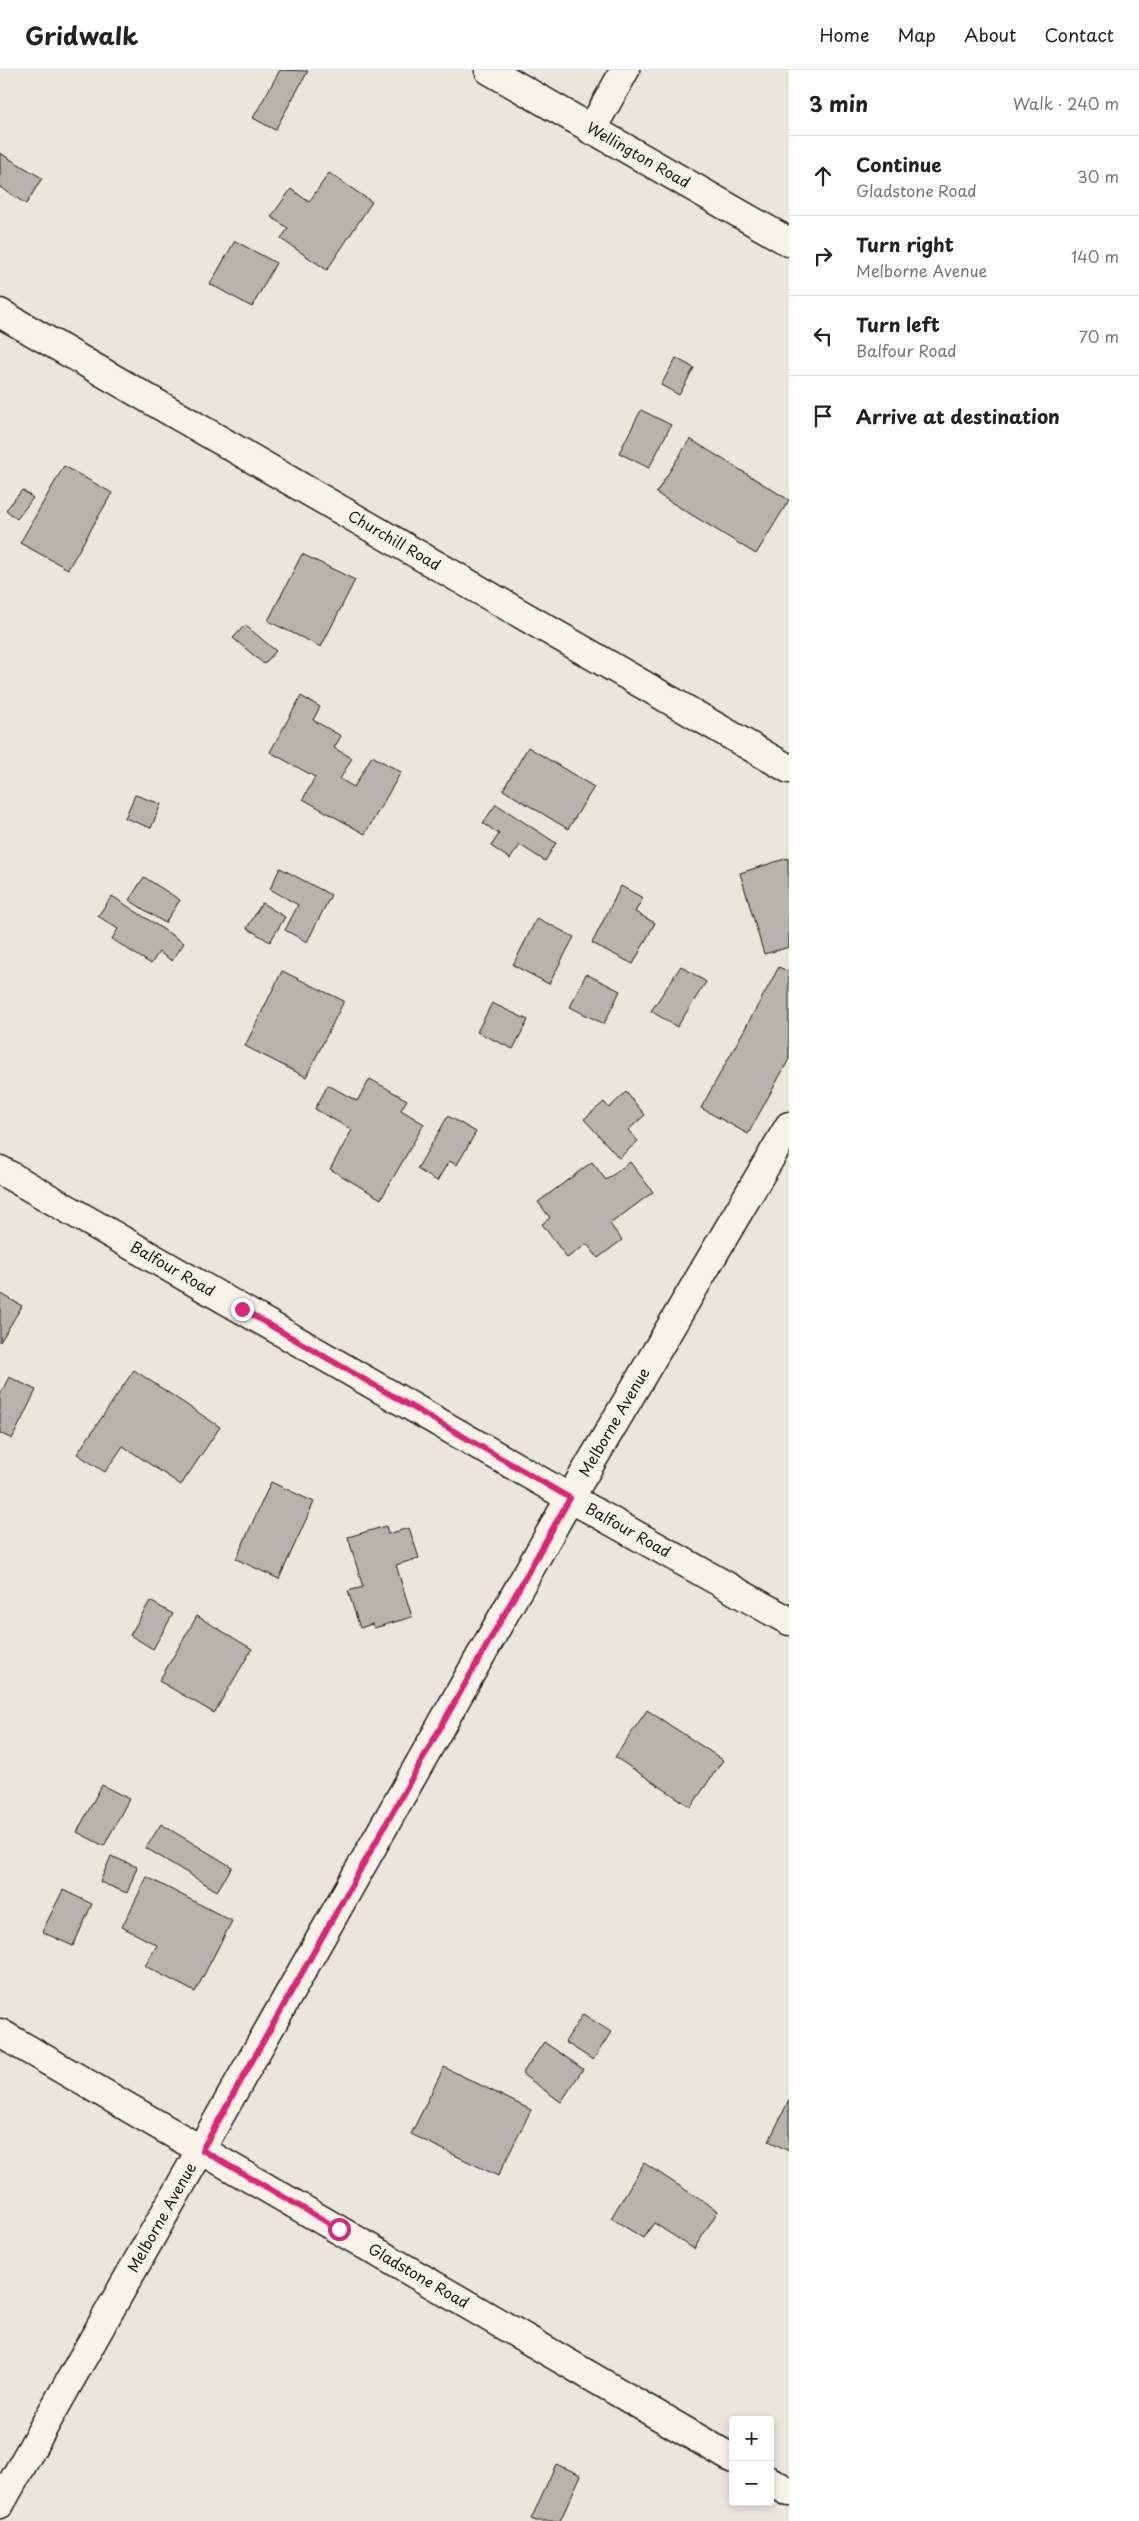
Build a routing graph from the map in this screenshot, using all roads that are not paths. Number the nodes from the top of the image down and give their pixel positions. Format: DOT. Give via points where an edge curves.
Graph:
graph roads {
  1 [pos="489,70"];
  2 [pos="625,70"];
  3 [pos="591,130"];
  4 [pos="789,242"];
  5 [pos="0,313"];
  6 [pos="789,769"];
  7 [pos="789,1126"];
  8 [pos="0,1170"];
  9 [pos="570,1498"];
  10 [pos="789,1621"];
  11 [pos="0,2033"];
  12 [pos="202,2150"];
  13 [pos="729,2457"];
  14 [pos="774,2483"];
  15 [pos="789,2492"];
  16 [pos="0,2504"];
  1 -- 3 [label="street, Wellington Road"];
  2 -- 3 [label="street"];
  3 -- 4 [label="street, Wellington Road"];
  5 -- 6 [label="street, Churchill Road"];
  7 -- 9 [label="street, Melborne Avenue"];
  8 -- 9 [label="street, Balfour Road"];
  9 -- 10 [label="street, Balfour Road"];
  9 -- 12 [label="street, Melborne Avenue"];
  11 -- 12 [label="street, Gladstone Road"];
  12 -- 13 [label="street, Gladstone Road"];
  12 -- 16 [label="street, Melborne Avenue"];
  14 -- 15 [label="street"];
}
